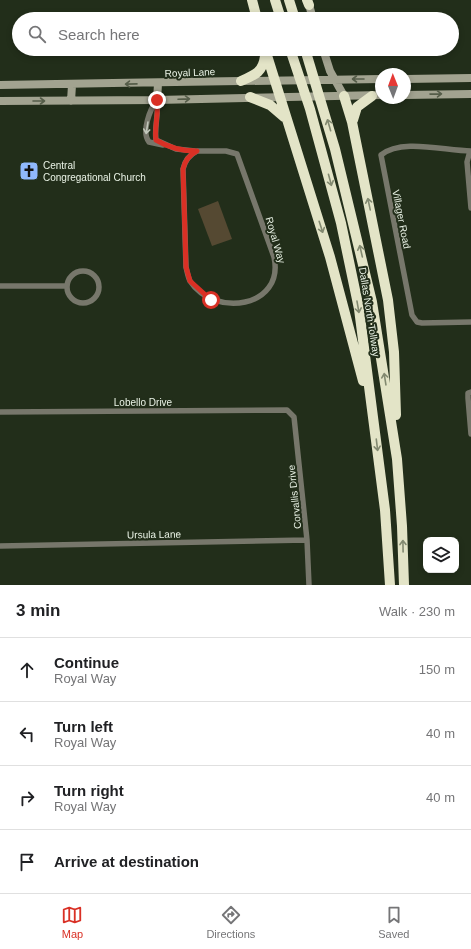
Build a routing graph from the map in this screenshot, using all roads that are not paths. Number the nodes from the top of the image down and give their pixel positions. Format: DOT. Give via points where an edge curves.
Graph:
graph roads {
  1 [pos="252,0"];
  2 [pos="275,0"];
  3 [pos="289,0"];
  4 [pos="308,2"];
  5 [pos="255,12"];
  6 [pos="279,12"];
  7 [pos="293,12"];
  8 [pos="312,12"];
  9 [pos="265,56"];
  10 [pos="267,56"];
  11 [pos="292,56"];
  12 [pos="307,56"];
  13 [pos="325,56"];
  14 [pos="471,78"];
  15 [pos="375,79"];
  16 [pos="411,79"];
  17 [pos="273,80"];
  18 [pos="334,80"];
  19 [pos="241,81"];
  20 [pos="158,84"];
  21 [pos="0,85"];
  22 [pos="72,85"];
  23 [pos="471,94"];
  24 [pos="375,95"];
  25 [pos="411,95"];
  26 [pos="344,96"];
  27 [pos="375,96"];
  28 [pos="250,97"];
  29 [pos="278,97"];
  30 [pos="157,100"];
  31 [pos="0,101"];
  32 [pos="71,101"];
  33 [pos="286,120"];
  34 [pos="352,122"];
  35 [pos="165,145"];
  36 [pos="197,151"];
  37 [pos="470,151"];
  38 [pos="471,208"];
  39 [pos="0,286"];
  40 [pos="66,286"];
  41 [pos="471,322"];
  42 [pos="471,392"];
  43 [pos="373,406"];
  44 [pos="287,410"];
  45 [pos="0,412"];
  46 [pos="471,434"];
  47 [pos="397,459"];
  48 [pos="307,540"];
  49 [pos="0,546"];
  50 [pos="309,585"];
  51 [pos="390,585"];
  52 [pos="404,585"];
  1 -- 5 [label="highway"];
  2 -- 6 [label="highway"];
  3 -- 7 [label="highway"];
  4 -- 8 [label="main road"];
  9 -- 19 [label="highway" via="260,72"];
  10 -- 17 [label="highway"];
  11 -- 43 [label="highway, Dallas North Tollway, one-way" via="310,109 341,223 359,310"];
  47 -- 12 [label="highway, Dallas North Tollway, one-way" via="373,309 361,254 335,150"];
  13 -- 18 [label="main road"];
  14 -- 16 [label="main road"];
  15 -- 18 [label="main road, Royal Lane, one-way"];
  17 -- 18 [label="main road, Royal Lane"];
  17 -- 19 [label="main road, Royal Lane"];
  17 -- 29 [label="highway"];
  18 -- 26 [label="main road"];
  19 -- 20 [label="main road, Royal Lane"];
  20 -- 22 [label="main road, Royal Lane, one-way"];
  20 -- 30 [label="main road"];
  21 -- 22 [label="main road, Royal Lane"];
  22 -- 32 [label="main road"];
  25 -- 23 [label="main road, one-way"];
  24 -- 26 [label="main road"];
  26 -- 29 [label="main road"];
  26 -- 34 [label="highway"];
  27 -- 34 [label="highway" via="357,107"];
  28 -- 29 [label="main road"];
  30 -- 28 [label="main road, one-way"];
  28 -- 33 [label="highway" via="270,105"];
  29 -- 33 [label="highway"];
  30 -- 32 [label="main road"];
  30 -- 35 [label="street" via="156,140"];
  30 -- 35 [label="street, Royal Way, one-way" via="151,108 146,135 149,142"];
  31 -- 32 [label="main road, one-way"];
  33 -- 43 [label="highway, one-way" via="330,257 365,389"];
  47 -- 34 [label="highway, one-way" via="394,352 388,300"];
  35 -- 36 [label="street, Royal Way" via="184,151"];
  36 -- 36 [label="street, Royal Way" via="184,161 183,169 186,267 190,281 211,300 248,303 270,286 276,266 274,257 237,154 226,151"];
  37 -- 38 [label="street, Villager Road" via="467,162"];
  37 -- 41 [label="street, Villager Road" via="406,147 393,148 381,155 412,315 417,322 422,323"];
  39 -- 40 [label="street"];
  40 -- 40 [label="street" via="71,275 81,271 91,273 98,283 98,294 92,301 84,304 74,301"];
  42 -- 46 [label="street" via="468,398"];
  43 -- 51 [label="highway, Dallas North Tollway, one-way" via="385,510"];
  44 -- 45 [label="street, Lobello Drive"];
  44 -- 48 [label="street, Corvallis Drive" via="294,417"];
  52 -- 47 [label="highway, Dallas North Tollway, one-way"];
  48 -- 49 [label="street, Ursula Lane"];
  48 -- 50 [label="street, Corvallis Drive"];
}
